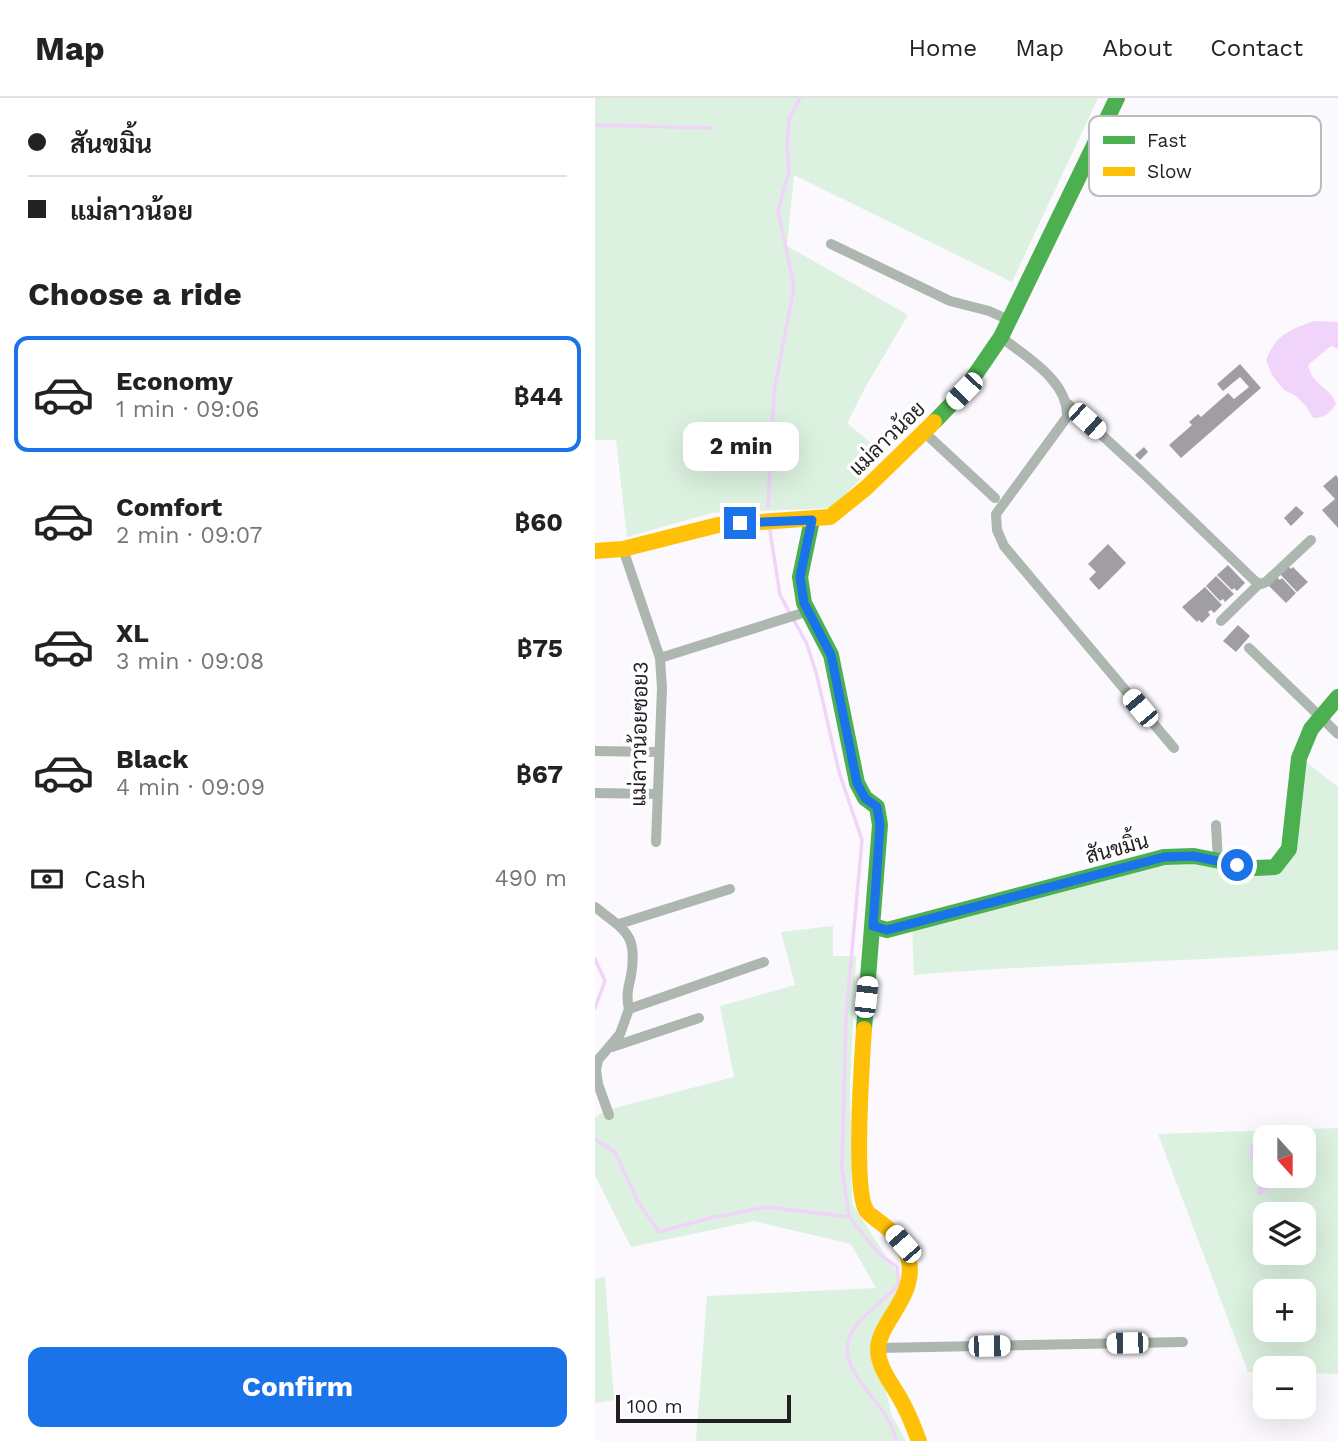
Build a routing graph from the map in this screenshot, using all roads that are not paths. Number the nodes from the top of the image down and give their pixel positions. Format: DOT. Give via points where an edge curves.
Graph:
graph roads {
  1 [pos="1117,98"];
  2 [pos="1108,116"];
  3 [pos="1089,156"];
  4 [pos="831,244"];
  5 [pos="1009,320"];
  6 [pos="1001,337"];
  7 [pos="1068,404"];
  8 [pos="925,433"];
  9 [pos="995,498"];
  10 [pos="812,520"];
  11 [pos="1311,540"];
  12 [pos="623,550"];
  13 [pos="595,551"];
  14 [pos="1259,584"];
  15 [pos="809,611"];
  16 [pos="1221,621"];
  17 [pos="1249,648"];
  18 [pos="660,658"];
  19 [pos="1338,697"];
  20 [pos="1321,716"];
  21 [pos="1338,734"];
  22 [pos="1174,748"];
  23 [pos="595,751"];
  24 [pos="659,752"];
  25 [pos="595,793"];
  26 [pos="658,794"];
  27 [pos="1216,825"];
  28 [pos="656,842"];
  29 [pos="1218,861"];
  30 [pos="730,888"];
  31 [pos="595,907"];
  32 [pos="619,924"];
  33 [pos="873,926"];
  34 [pos="764,962"];
  35 [pos="629,1009"];
  36 [pos="699,1018"];
  37 [pos="607,1049"];
  38 [pos="609,1115"];
  39 [pos="1182,1342"];
  40 [pos="878,1348"];
  41 [pos="919,1441"];
  1 -- 2 [label="street, แม่ลาวน้อย"];
  3 -- 5 [label="street, แม่ลาวน้อย"];
  4 -- 5 [label="street" via="950,301"];
  5 -- 6 [label="street, แม่ลาวน้อย"];
  6 -- 7 [label="street" via="1044,371"];
  6 -- 8 [label="street, แม่ลาวน้อย" via="964,391"];
  7 -- 14 [label="street"];
  7 -- 22 [label="street" via="1067,417 996,514 997,530 1004,546"];
  8 -- 9 [label="street"];
  8 -- 10 [label="street, แม่ลาวน้อย" via="830,517"];
  10 -- 12 [label="street, แม่ลาวน้อย" via="718,525"];
  10 -- 15 [label="street" via="800,577"];
  11 -- 14 [label="street"];
  12 -- 13 [label="street, แม่ลาวน้อย"];
  12 -- 18 [label="street, แม่ลาวน้อยซอย3"];
  14 -- 16 [label="street"];
  15 -- 18 [label="street"];
  15 -- 33 [label="street" via="831,655 857,783 877,807 880,825"];
  17 -- 20 [label="street"];
  18 -- 24 [label="street, แม่ลาวน้อยซอย3"];
  19 -- 20 [label="street, สันขมิ้น"];
  20 -- 21 [label="street"];
  20 -- 29 [label="street, สันขมิ้น" via="1299,758 1289,849 1275,867"];
  23 -- 24 [label="street"];
  24 -- 26 [label="street, แม่ลาวน้อยซอย3"];
  25 -- 26 [label="street"];
  26 -- 28 [label="street, แม่ลาวน้อยซอย3"];
  27 -- 29 [label="street"];
  29 -- 33 [label="street, สันขมิ้น" via="1164,857 887,930"];
  30 -- 32 [label="street"];
  31 -- 32 [label="street"];
  32 -- 35 [label="street" via="632,941 626,994"];
  33 -- 40 [label="street" via="861,1092 863,1203 903,1244 912,1269"];
  34 -- 35 [label="street"];
  35 -- 37 [label="street" via="620,1034"];
  36 -- 37 [label="street"];
  37 -- 38 [label="street" via="596,1070"];
  39 -- 40 [label="street"];
  40 -- 41 [label="street"];
}
